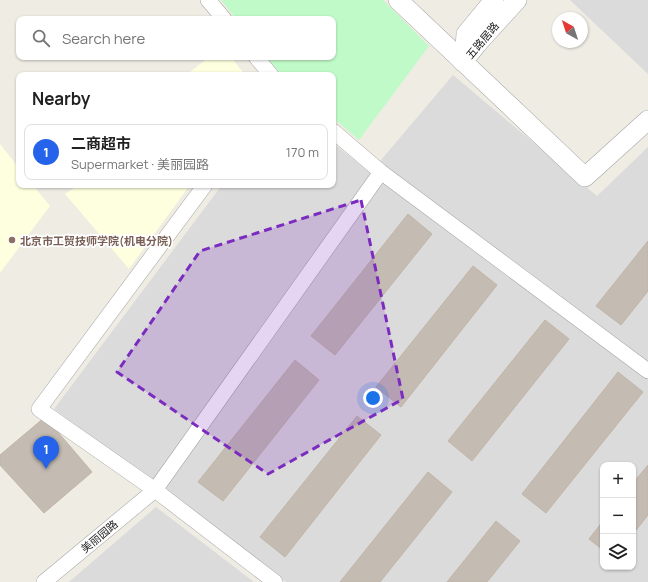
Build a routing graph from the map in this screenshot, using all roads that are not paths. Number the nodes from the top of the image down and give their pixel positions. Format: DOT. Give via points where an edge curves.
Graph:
graph roads {
  1 [pos="208,0"];
  2 [pos="398,0"];
  3 [pos="494,0"];
  4 [pos="517,0"];
  5 [pos="221,16"];
  6 [pos="258,60"];
  7 [pos="463,62"];
  8 [pos="268,72"];
  9 [pos="648,120"];
  10 [pos="336,134"];
  11 [pos="381,172"];
  12 [pos="203,188"];
  13 [pos="648,372"];
  14 [pos="155,490"];
  15 [pos="44,582"];
  16 [pos="276,582"];
  1 -- 5 [label="street"];
  2 -- 7 [label="street"];
  3 -- 7 [label="street, 五路居路" via="466,34"];
  4 -- 7 [label="street, 五路居路"];
  6 -- 8 [label="street"];
  7 -- 9 [label="street" via="585,178"];
  10 -- 11 [label="street"];
  11 -- 13 [label="street"];
  11 -- 14 [label="street, 美丽园路"];
  12 -- 14 [label="street" via="39,409"];
  14 -- 15 [label="street, 美丽园路"];
  14 -- 16 [label="street"];
}
